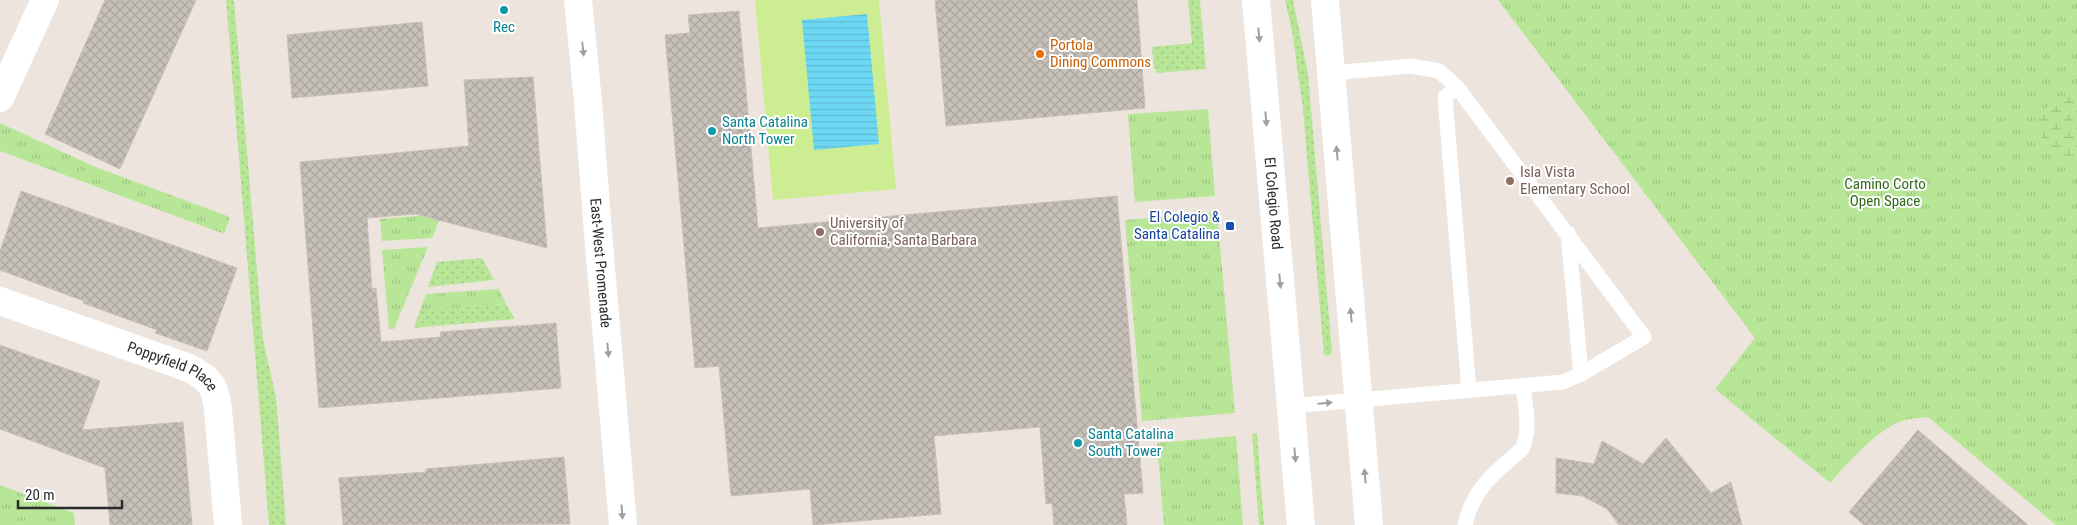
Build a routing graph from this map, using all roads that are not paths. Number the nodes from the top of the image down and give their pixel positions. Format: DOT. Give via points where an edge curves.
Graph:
graph roads {
  1 [pos="578,0"];
  2 [pos="1256,0"];
  3 [pos="1325,0"];
  4 [pos="38,2"];
  5 [pos="1331,73"];
  6 [pos="1457,87"];
  7 [pos="0,98"];
  8 [pos="1568,233"];
  9 [pos="0,301"];
  10 [pos="1581,374"];
  11 [pos="1523,386"];
  12 [pos="1469,391"];
  13 [pos="1358,400"];
  14 [pos="1291,406"];
  15 [pos="228,525"];
  16 [pos="623,525"];
  17 [pos="1301,525"];
  18 [pos="1369,525"];
  19 [pos="1464,525"];
  1 -- 16 [label="main road, East-West Promenade, one-way"];
  2 -- 14 [label="main road, El Colegio Road, one-way"];
  3 -- 5 [label="main road"];
  4 -- 7 [label="main road"];
  5 -- 6 [label="lane" via="1411,66 1439,70"];
  13 -- 5 [label="main road, one-way"];
  6 -- 8 [label="lane"];
  6 -- 12 [label="lane" via="1445,97"];
  8 -- 10 [label="lane"];
  8 -- 10 [label="lane" via="1644,337"];
  9 -- 15 [label="main road, Poppyfield Place" via="189,368 212,384 217,396"];
  10 -- 11 [label="lane" via="1563,382"];
  11 -- 12 [label="lane"];
  11 -- 19 [label="lane" via="1527,426 1525,444 1489,477 1476,494"];
  12 -- 13 [label="lane"];
  14 -- 13 [label="lane, one-way"];
  18 -- 13 [label="main road, one-way"];
  14 -- 17 [label="main road, El Colegio Road, one-way"];
}
